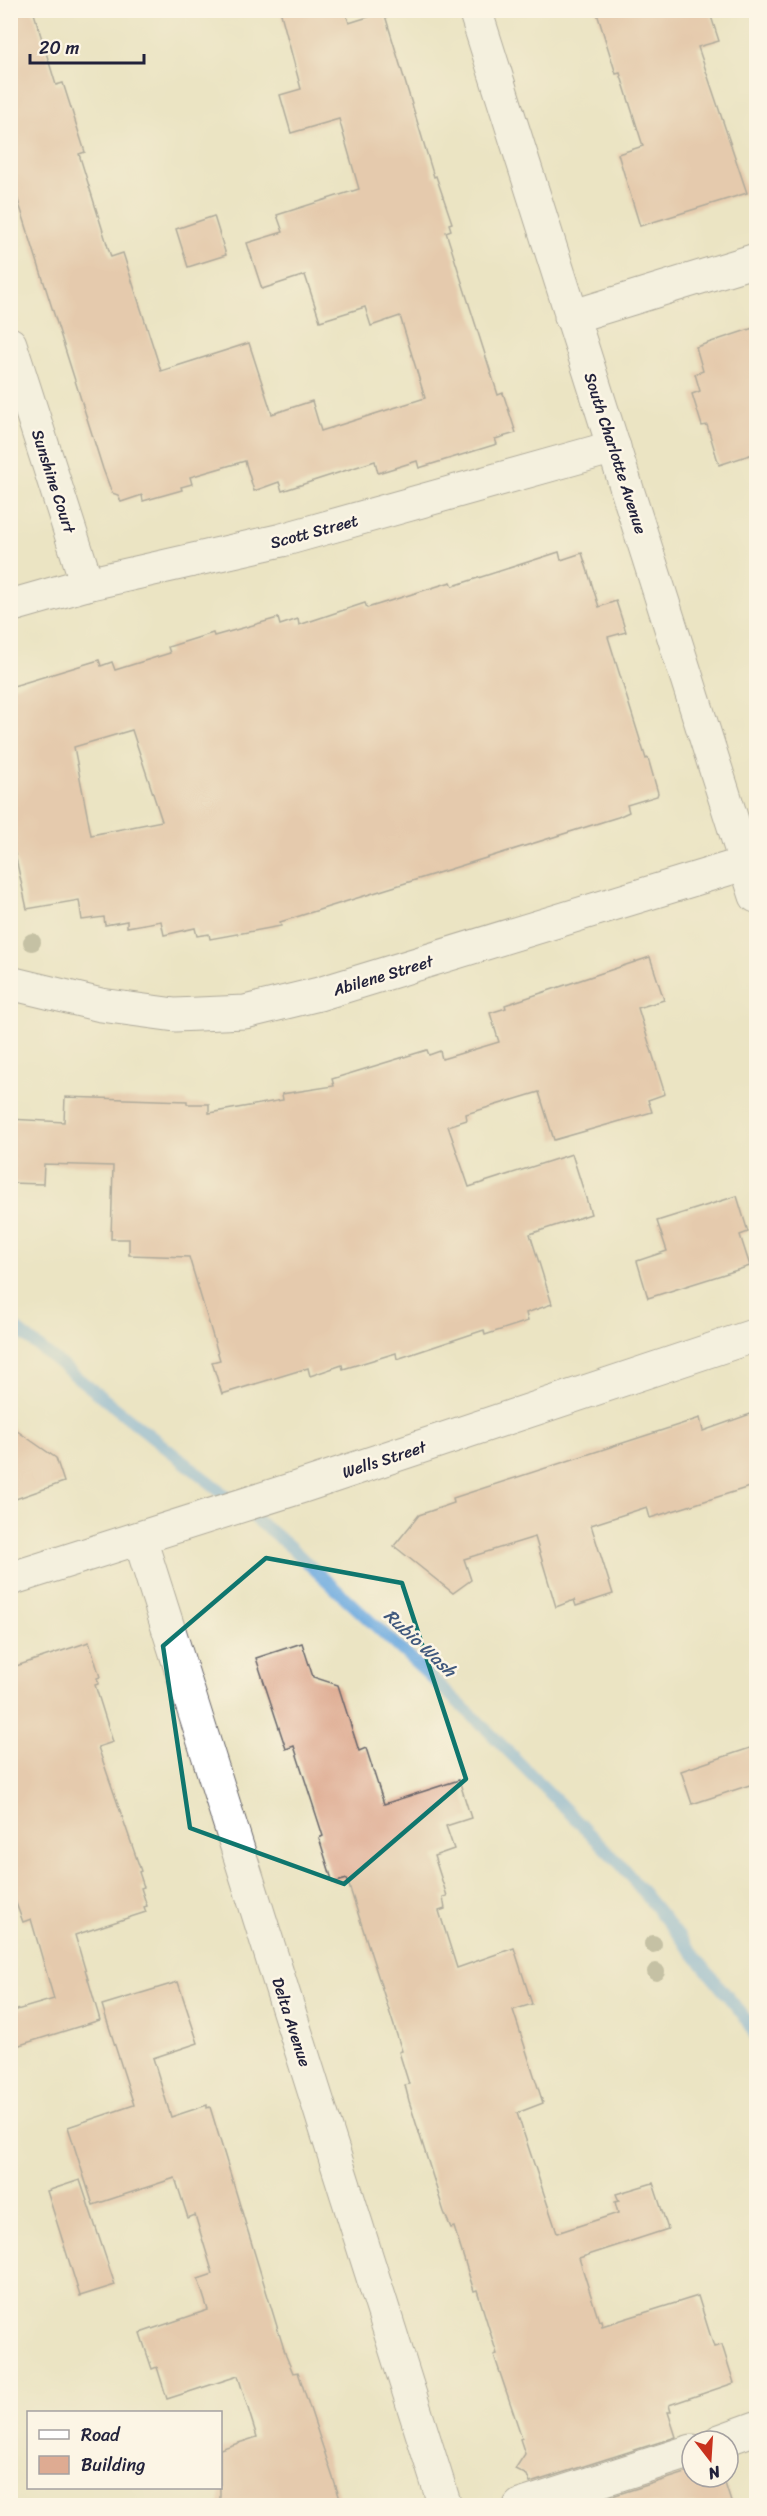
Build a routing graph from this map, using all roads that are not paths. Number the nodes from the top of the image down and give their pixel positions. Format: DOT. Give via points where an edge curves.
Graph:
graph roads {
  1 [pos="475,10"];
  2 [pos="756,260"];
  3 [pos="571,317"];
  4 [pos="10,344"];
  5 [pos="614,447"];
  6 [pos="87,584"];
  7 [pos="10,606"];
  8 [pos="747,863"];
  9 [pos="756,896"];
  10 [pos="10,983"];
  11 [pos="756,1335"];
  12 [pos="140,1539"];
  13 [pos="10,1579"];
  14 [pos="756,2428"];
  15 [pos="740,2434"];
  16 [pos="680,2455"];
  17 [pos="445,2505"];
  18 [pos="520,2505"];
  1 -- 3 [label="street, South Charlotte Avenue"];
  2 -- 3 [label="street"];
  3 -- 5 [label="street, South Charlotte Avenue"];
  4 -- 6 [label="street, Sunshine Court"];
  5 -- 6 [label="street, Scott Street" via="282,540"];
  5 -- 8 [label="street, South Charlotte Avenue"];
  6 -- 7 [label="street, Scott Street"];
  8 -- 9 [label="street, South Charlotte Avenue"];
  8 -- 10 [label="street, Abilene Street" via="331,991 245,1012 175,1015 101,1005"];
  11 -- 12 [label="street, Wells Street"];
  12 -- 13 [label="street, Wells Street"];
  12 -- 17 [label="street, Delta Avenue"];
  14 -- 15 [label="street"];
  16 -- 18 [label="street"];
}
